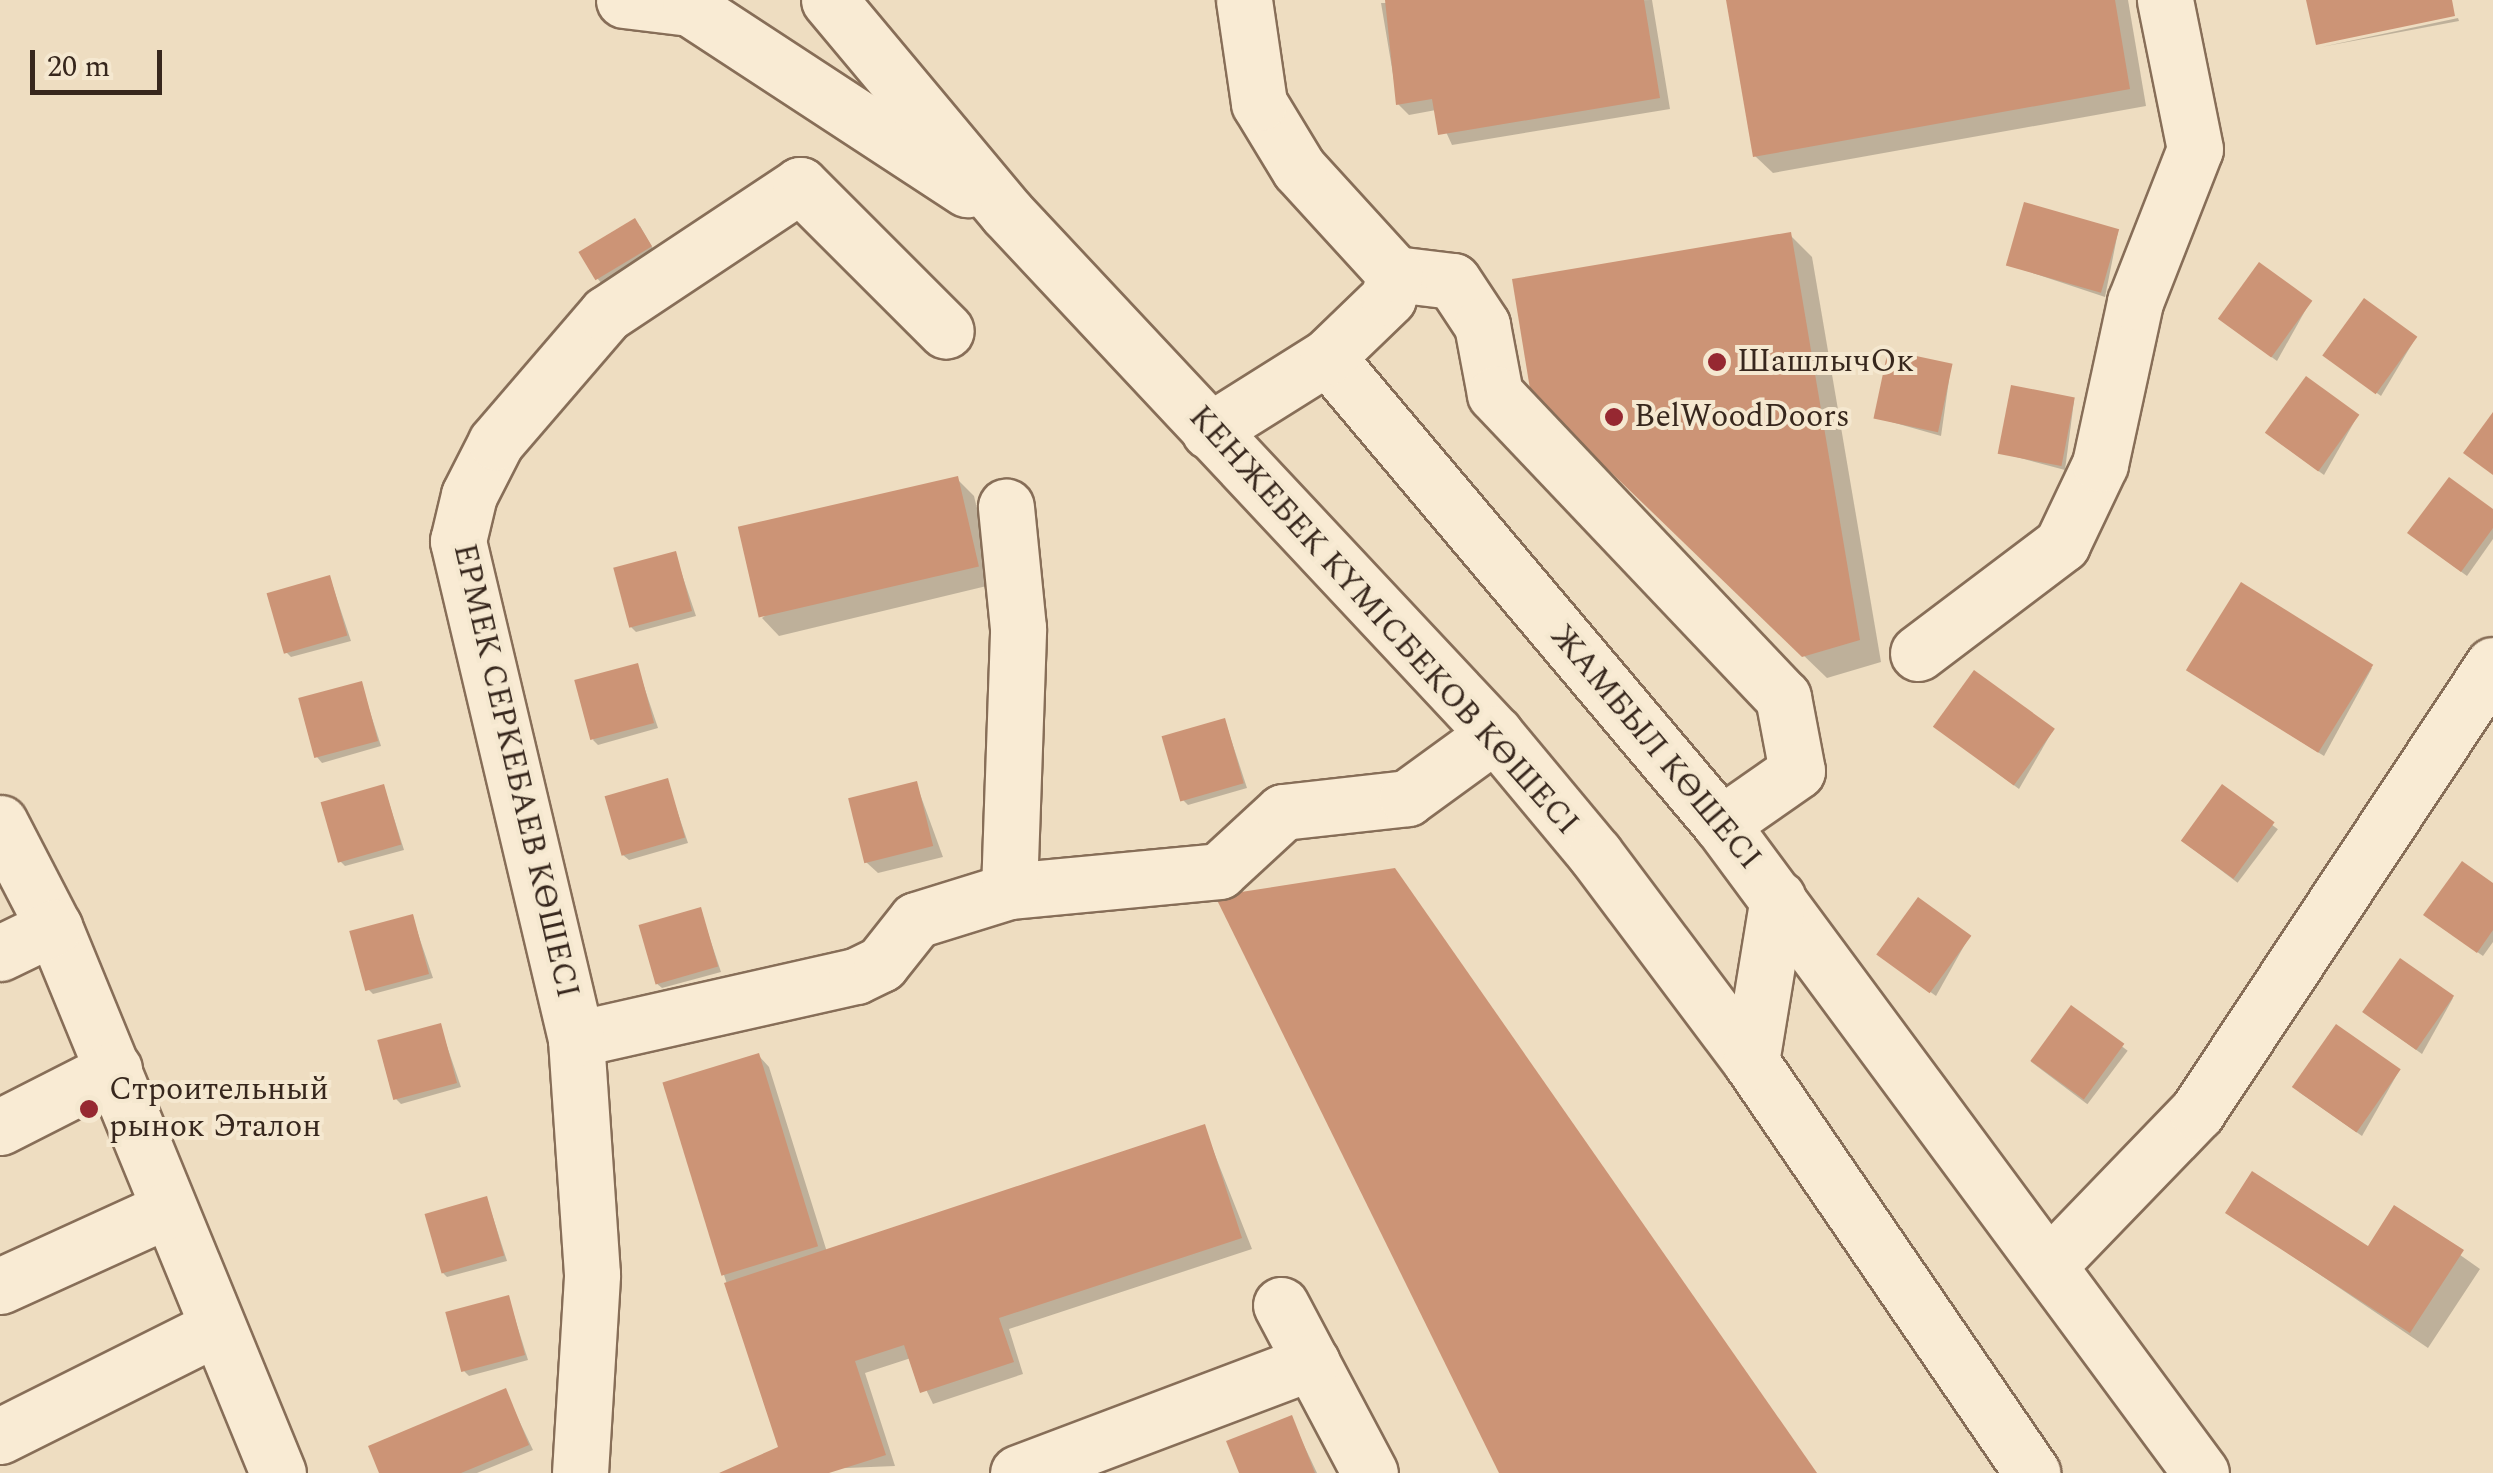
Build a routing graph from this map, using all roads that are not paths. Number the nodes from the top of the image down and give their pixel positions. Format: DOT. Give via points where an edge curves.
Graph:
graph roads {
  1 [pos="624,0"];
  2 [pos="829,0"];
  3 [pos="1244,0"];
  4 [pos="2165,0"];
  5 [pos="1007,213"];
  6 [pos="1394,274"];
  7 [pos="946,331"];
  8 [pos="1327,356"];
  9 [pos="1208,431"];
  10 [pos="1006,506"];
  11 [pos="1918,653"];
  12 [pos="2493,664"];
  13 [pos="1495,734"];
  14 [pos="0,823"];
  15 [pos="1721,824"];
  16 [pos="1009,890"];
  17 [pos="1778,898"];
  18 [pos="54,927"];
  19 [pos="0,953"];
  20 [pos="576,1039"];
  21 [pos="1751,1062"];
  22 [pos="114,1069"];
  23 [pos="0,1127"];
  24 [pos="167,1210"];
  25 [pos="2051,1263"];
  26 [pos="0,1286"];
  27 [pos="1281,1305"];
  28 [pos="214,1329"];
  29 [pos="1312,1362"];
  30 [pos="0,1436"];
  31 [pos="265,1469"];
  32 [pos="580,1473"];
  33 [pos="1018,1473"];
  34 [pos="1370,1473"];
  35 [pos="2032,1473"];
  36 [pos="2202,1473"];
  1 -- 5 [label="street" via="690,8"];
  2 -- 5 [label="street, КЕНЖЕБЕК КҮМІСБЕКОВ КӨШЕСІ"];
  3 -- 6 [label="street" via="1259,104 1299,169"];
  4 -- 11 [label="street" via="2196,149 2135,302 2100,464 2062,544"];
  5 -- 9 [label="street, КЕНЖЕБЕК КҮМІСБЕКОВ КӨШЕСІ"];
  6 -- 8 [label="street" via="1388,298"];
  6 -- 15 [label="street" via="1453,281 1482,325 1494,394 1783,697 1797,771"];
  7 -- 20 [label="street, ЕРМЕК СЕРКЕБАЕВ КӨШЕСІ" via="800,185 606,314 496,442 458,541"];
  8 -- 9 [label="street"];
  8 -- 15 [label="street, ЖАМБЫЛ КӨШЕСІ"];
  9 -- 13 [label="street, КЕНЖЕБЕК КҮМІСБЕКОВ КӨШЕСІ"];
  10 -- 16 [label="street" via="1018,628"];
  12 -- 25 [label="street" via="2197,1112"];
  13 -- 16 [label="street" via="1407,798 1284,812 1219,872"];
  13 -- 21 [label="street, КЕНЖЕБЕК КҮМІСБЕКОВ КӨШЕСІ"];
  14 -- 18 [label="street"];
  15 -- 17 [label="street, ЖАМБЫЛ КӨШЕСІ"];
  16 -- 20 [label="street" via="916,920 881,964 856,976"];
  17 -- 21 [label="street"];
  17 -- 25 [label="street, ЖАМБЫЛ КӨШЕСІ"];
  18 -- 19 [label="street"];
  18 -- 22 [label="street"];
  20 -- 32 [label="street, ЕРМЕК СЕРКЕБАЕВ КӨШЕСІ" via="592,1274"];
  21 -- 35 [label="street, КЕНЖЕБЕК КҮМІСБЕКОВ КӨШЕСІ"];
  22 -- 23 [label="street"];
  22 -- 24 [label="street"];
  24 -- 26 [label="street"];
  24 -- 28 [label="street"];
  25 -- 36 [label="street, ЖАМБЫЛ КӨШЕСІ"];
  27 -- 29 [label="street"];
  28 -- 30 [label="street"];
  28 -- 31 [label="street"];
  29 -- 33 [label="street"];
  29 -- 34 [label="street"];
}
